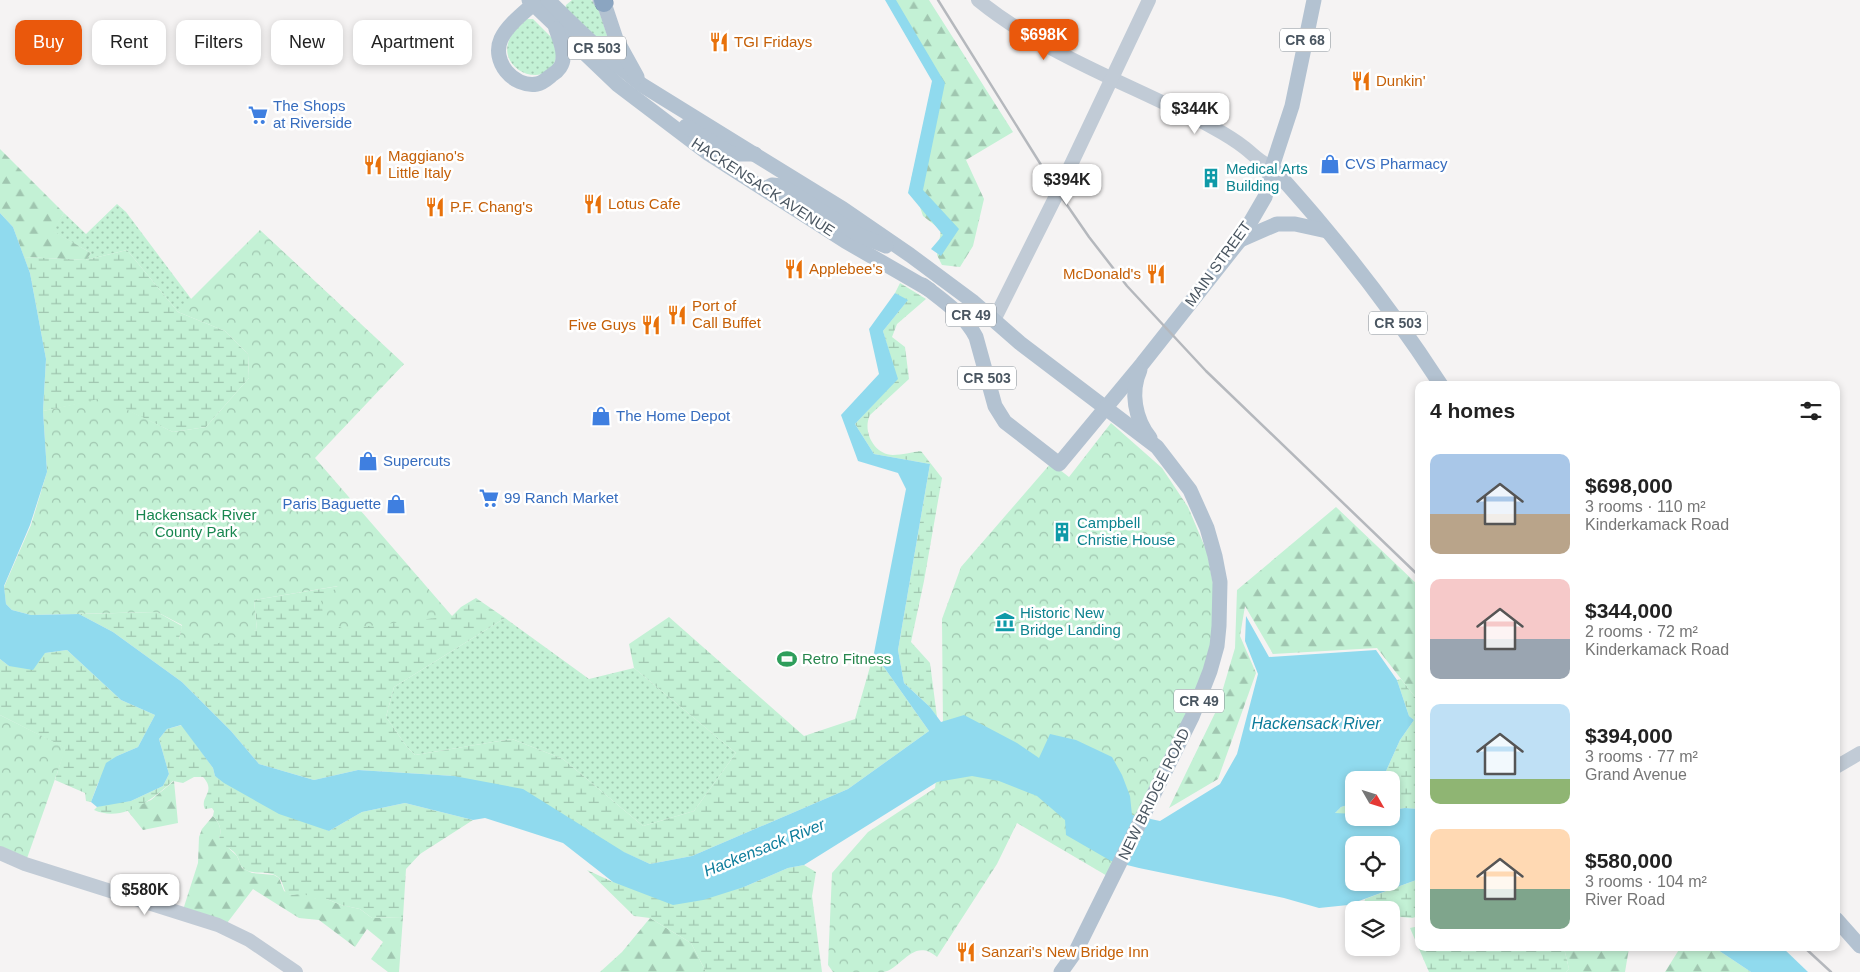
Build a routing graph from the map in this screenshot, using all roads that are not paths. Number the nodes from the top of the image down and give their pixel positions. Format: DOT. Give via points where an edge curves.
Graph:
graph roads {
  1 [pos="978,0"];
  2 [pos="1149,0"];
  3 [pos="1314,0"];
  4 [pos="533,1"];
  5 [pos="602,1"];
  6 [pos="555,3"];
  7 [pos="554,25"];
  8 [pos="1113,79"];
  9 [pos="642,85"];
  10 [pos="639,100"];
  11 [pos="757,154"];
  12 [pos="1272,167"];
  13 [pos="765,189"];
  14 [pos="1327,231"];
  15 [pos="1240,240"];
  16 [pos="910,255"];
  17 [pos="923,285"];
  18 [pos="994,320"];
  19 [pos="1020,343"];
  20 [pos="1142,364"];
  21 [pos="1438,381"];
  22 [pos="1106,408"];
  23 [pos="1157,447"];
  24 [pos="1860,753"];
  25 [pos="1840,765"];
  26 [pos="0,852"];
  27 [pos="1840,924"];
  28 [pos="1860,946"];
  29 [pos="296,972"];
  30 [pos="1061,972"];
  1 -- 8 [label="main road" via="1041,43"];
  2 -- 8 [label="main road"];
  3 -- 12 [label="main road, MAIN STREET / CR 68" via="1292,106"];
  4 -- 7 [label="main road, HACKENSACK AVENUE / CR 503"];
  4 -- 7 [label="main road" via="502,37 498,52 507,73 520,82 538,84 556,72 563,59 562,44"];
  5 -- 9 [label="main road" via="616,39"];
  6 -- 7 [label="main road"];
  6 -- 9 [label="main road, HACKENSACK AVENUE / CR 503" via="593,45"];
  7 -- 10 [label="main road, HACKENSACK AVENUE / CR 503" via="600,70"];
  8 -- 12 [label="main road" via="1214,128 1244,147 1262,164"];
  8 -- 18 [label="main road"];
  9 -- 11 [label="main road, HACKENSACK AVENUE / CR 503"];
  10 -- 11 [label="main road" via="728,152"];
  10 -- 13 [label="main road, HACKENSACK AVENUE / CR 503" via="709,154"];
  11 -- 13 [label="main road" via="766,179"];
  11 -- 16 [label="main road, HACKENSACK AVENUE / CR 503"];
  12 -- 14 [label="main road, CR 503"];
  12 -- 15 [label="main road, MAIN STREET / CR 503" via="1264,198"];
  13 -- 16 [label="main road" via="772,185 782,186 859,235"];
  13 -- 17 [label="main road, HACKENSACK AVENUE / CR 503" via="845,241"];
  14 -- 15 [label="main road, CR 503" via="1277,224"];
  14 -- 21 [label="main road, CR 503" via="1418,349"];
  15 -- 20 [label="main road, MAIN STREET / CR 503"];
  16 -- 18 [label="main road, HACKENSACK AVENUE / CR 503"];
  17 -- 19 [label="main road, HACKENSACK AVENUE / CR 49"];
  17 -- 22 [label="main road, MAIN STREET / CR 503" via="955,310 971,328 994,406 1005,422 1060,464"];
  18 -- 19 [label="main road, HACKENSACK AVENUE / CR 503"];
  19 -- 22 [label="main road, HACKENSACK AVENUE / CR 503"];
  20 -- 22 [label="main road, MAIN STREET / CR 503"];
  20 -- 23 [label="main road" via="1134,394 1140,421"];
  22 -- 23 [label="main road, NEW BRIDGE ROAD / CR 49"];
  23 -- 30 [label="main road, NEW BRIDGE ROAD / CR 49" via="1190,490 1207,528 1220,582 1217,646 1202,695 1076,951"];
  24 -- 25 [label="main road"];
  26 -- 29 [label="main road" via="25,864 218,924 249,940"];
  27 -- 28 [label="main road"];
}
